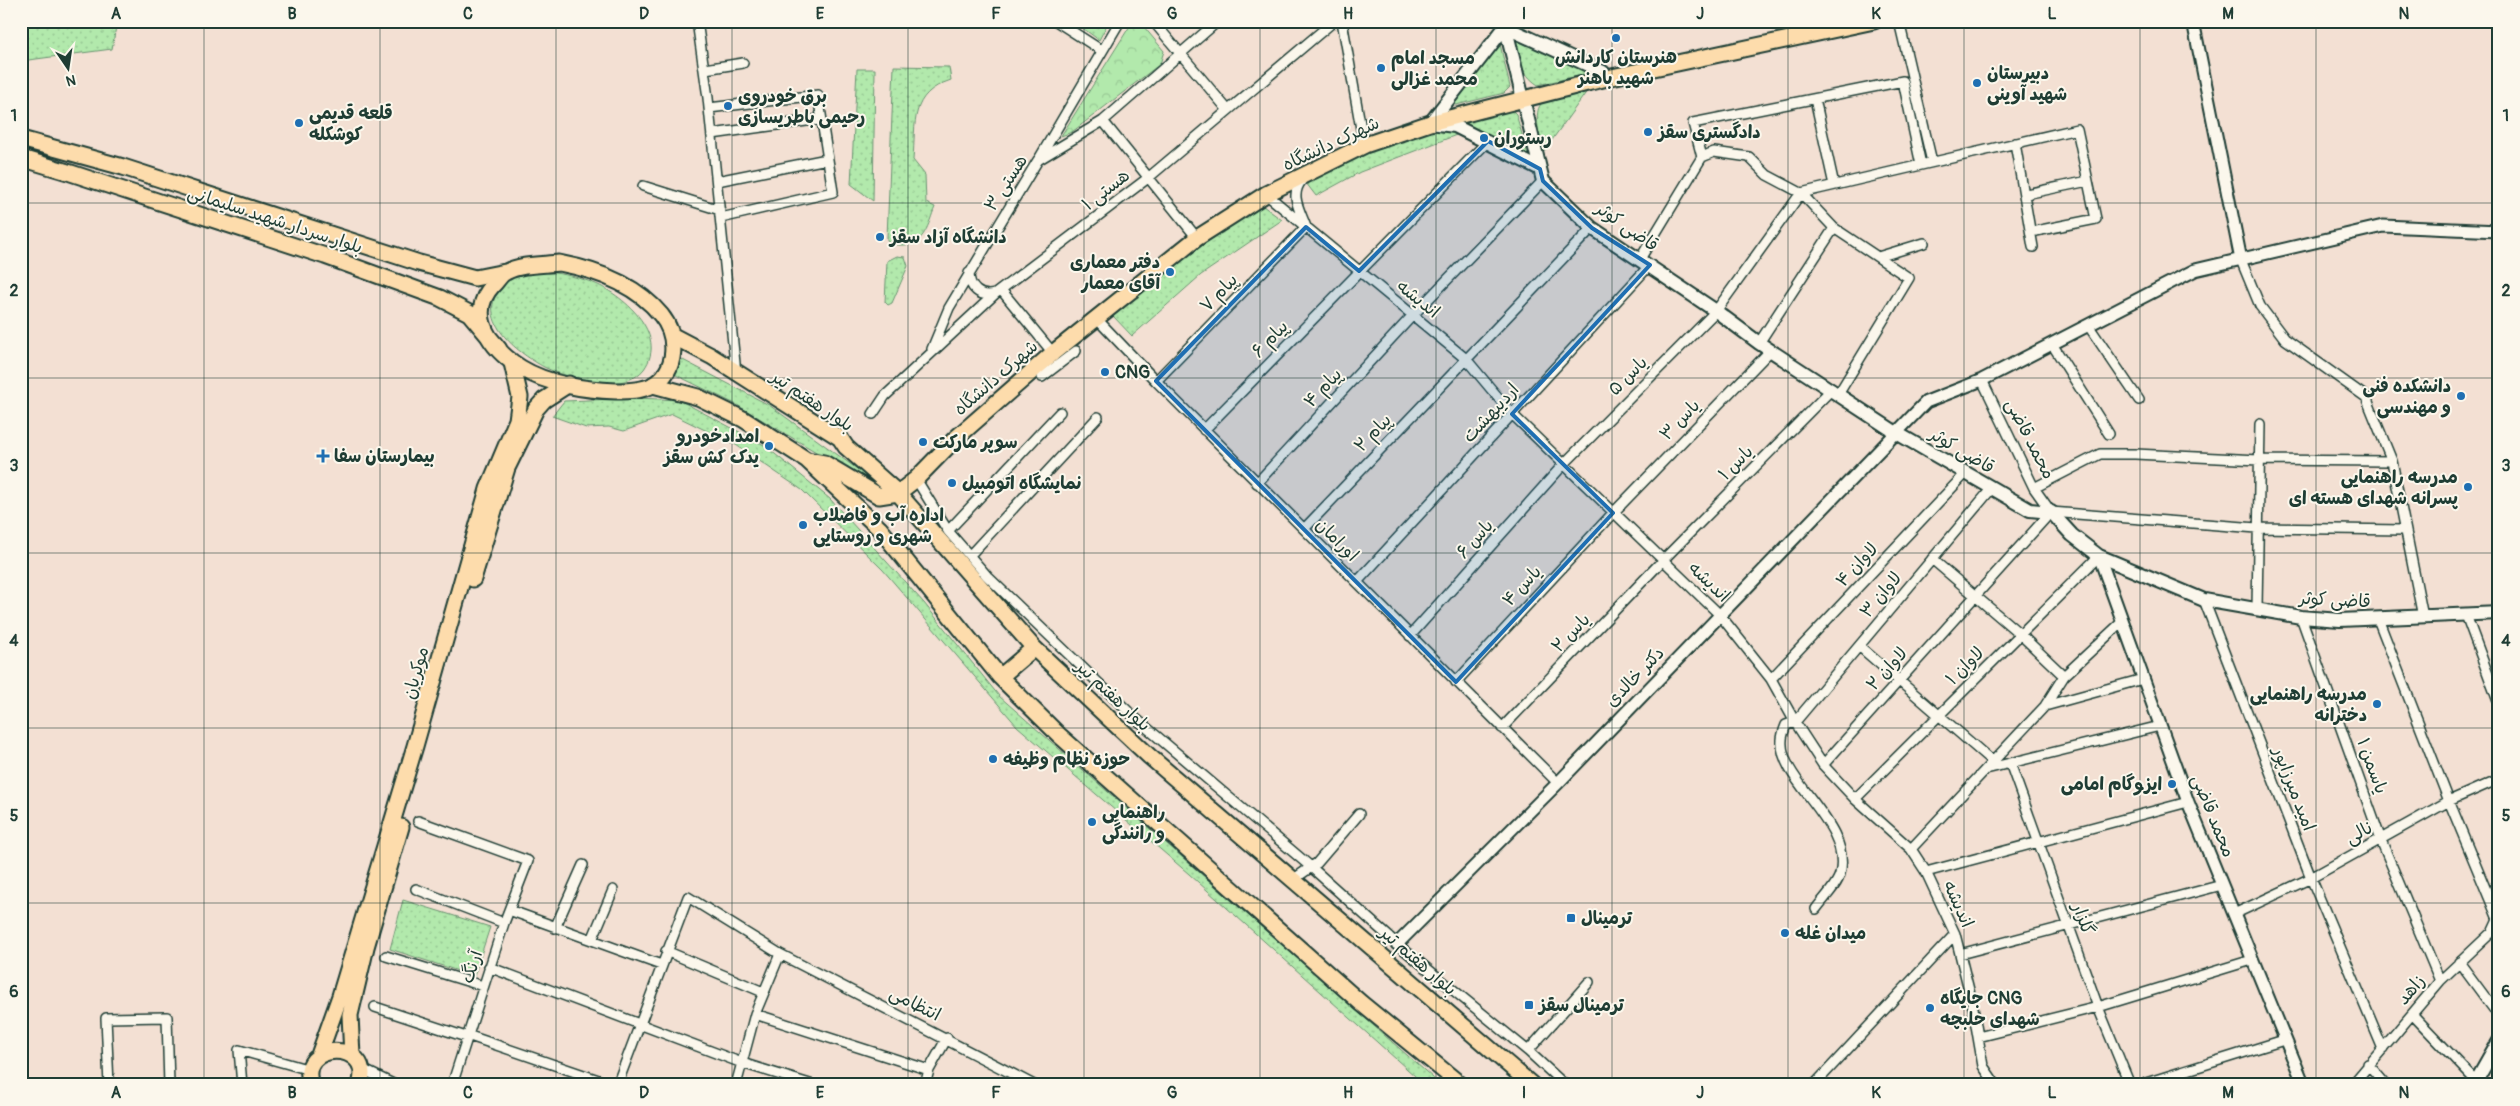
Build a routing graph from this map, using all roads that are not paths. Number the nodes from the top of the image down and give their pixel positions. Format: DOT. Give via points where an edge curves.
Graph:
graph roads {
  1 [pos="697,21"];
  2 [pos="1056,21"];
  3 [pos="1120,21"];
  4 [pos="1152,21"];
  5 [pos="1218,21"];
  6 [pos="1334,21"];
  7 [pos="1342,21"];
  8 [pos="1835,21"];
  9 [pos="1874,21"];
  10 [pos="1899,21"];
  11 [pos="2193,21"];
  12 [pos="1505,24"];
  13 [pos="1102,50"];
  14 [pos="1180,54"];
  15 [pos="743,63"];
  16 [pos="705,70"];
  17 [pos="1605,75"];
  18 [pos="1521,95"];
  19 [pos="1815,99"];
  20 [pos="709,108"];
  21 [pos="1227,109"];
  22 [pos="821,119"];
  23 [pos="1433,119"];
  24 [pos="1103,121"];
  25 [pos="712,134"];
  26 [pos="21,139"];
  27 [pos="1488,141"];
  28 [pos="1363,142"];
  29 [pos="2015,142"];
  30 [pos="1702,157"];
  31 [pos="21,158"];
  32 [pos="827,159"];
  33 [pos="1038,160"];
  34 [pos="1932,162"];
  35 [pos="1921,165"];
  36 [pos="1306,175"];
  37 [pos="1542,175"];
  38 [pos="1148,178"];
  39 [pos="2088,181"];
  40 [pos="717,182"];
  41 [pos="1834,185"];
  42 [pos="643,186"];
  43 [pos="1801,193"];
  44 [pos="1266,194"];
  45 [pos="2026,194"];
  46 [pos="720,214"];
  47 [pos="1306,226"];
  48 [pos="1592,228"];
  49 [pos="1834,228"];
  50 [pos="2499,231"];
  51 [pos="2031,232"];
  52 [pos="1194,235"];
  53 [pos="1924,243"];
  54 [pos="2033,247"];
  55 [pos="1878,257"];
  56 [pos="2241,260"];
  57 [pos="1645,262"];
  58 [pos="1359,271"];
  59 [pos="505,272"];
  60 [pos="970,273"];
  61 [pos="999,293"];
  62 [pos="1716,311"];
  63 [pos="1413,315"];
  64 [pos="1096,318"];
  65 [pos="2088,324"];
  66 [pos="673,336"];
  67 [pos="1759,343"];
  68 [pos="2052,344"];
  69 [pos="498,349"];
  70 [pos="1051,350"];
  71 [pos="1771,350"];
  72 [pos="1076,351"];
  73 [pos="931,352"];
  74 [pos="1466,359"];
  75 [pos="512,362"];
  76 [pos="736,373"];
  77 [pos="1042,377"];
  78 [pos="1982,380"];
  79 [pos="1156,381"];
  80 [pos="569,384"];
  81 [pos="653,385"];
  82 [pos="1835,391"];
  83 [pos="2139,400"];
  84 [pos="1060,412"];
  85 [pos="873,414"];
  86 [pos="1512,414"];
  87 [pos="1098,417"];
  88 [pos="2260,424"];
  89 [pos="1204,430"];
  90 [pos="1895,432"];
  91 [pos="2109,434"];
  92 [pos="807,460"];
  93 [pos="2259,460"];
  94 [pos="2392,461"];
  95 [pos="1563,465"];
  96 [pos="1966,473"];
  97 [pos="878,474"];
  98 [pos="920,475"];
  99 [pos="1257,483"];
  100 [pos="1992,488"];
  101 [pos="2034,488"];
  102 [pos="898,493"];
  103 [pos="2051,512"];
  104 [pos="1613,513"];
  105 [pos="2257,528"];
  106 [pos="1304,529"];
  107 [pos="948,530"];
  108 [pos="2404,530"];
  109 [pos="970,555"];
  110 [pos="2099,556"];
  111 [pos="1932,559"];
  112 [pos="1663,560"];
  113 [pos="1357,582"];
  114 [pos="1975,596"];
  115 [pos="2204,600"];
  116 [pos="2257,609"];
  117 [pos="2499,614"];
  118 [pos="1720,615"];
  119 [pos="2466,615"];
  120 [pos="2302,617"];
  121 [pos="2423,617"];
  122 [pos="2378,619"];
  123 [pos="2122,622"];
  124 [pos="2020,634"];
  125 [pos="1410,636"];
  126 [pos="1859,646"];
  127 [pos="1034,648"];
  128 [pos="2064,676"];
  129 [pos="1000,677"];
  130 [pos="1771,679"];
  131 [pos="2143,679"];
  132 [pos="1899,680"];
  133 [pos="1456,682"];
  134 [pos="2499,704"];
  135 [pos="2045,706"];
  136 [pos="1939,715"];
  137 [pos="1795,722"];
  138 [pos="2160,726"];
  139 [pos="1502,728"];
  140 [pos="1992,762"];
  141 [pos="2010,763"];
  142 [pos="1823,765"];
  143 [pos="1986,770"];
  144 [pos="2499,778"];
  145 [pos="1558,784"];
  146 [pos="1854,800"];
  147 [pos="2449,801"];
  148 [pos="2188,802"];
  149 [pos="1359,814"];
  150 [pos="418,821"];
  151 [pos="2381,840"];
  152 [pos="2039,844"];
  153 [pos="1911,848"];
  154 [pos="583,865"];
  155 [pos="1311,867"];
  156 [pos="1926,872"];
  157 [pos="2311,878"];
  158 [pos="1294,879"];
  159 [pos="2222,885"];
  160 [pos="416,889"];
  161 [pos="613,890"];
  162 [pos="1816,909"];
  163 [pos="509,910"];
  164 [pos="2234,914"];
  165 [pos="2498,919"];
  166 [pos="504,923"];
  167 [pos="2068,926"];
  168 [pos="555,928"];
  169 [pos="1955,934"];
  170 [pos="592,940"];
  171 [pos="1397,944"];
  172 [pos="666,951"];
  173 [pos="780,954"];
  174 [pos="1960,954"];
  175 [pos="386,956"];
  176 [pos="2252,960"];
  177 [pos="2459,962"];
  178 [pos="661,964"];
  179 [pos="489,967"];
  180 [pos="2440,981"];
  181 [pos="1589,982"];
  182 [pos="483,986"];
  183 [pos="763,992"];
  184 [pos="376,1007"];
  185 [pos="2098,1007"];
  186 [pos="755,1014"];
  187 [pos="2412,1014"];
  188 [pos="2499,1016"];
  189 [pos="639,1024"];
  190 [pos="467,1036"];
  191 [pos="1978,1036"];
  192 [pos="947,1038"];
  193 [pos="2284,1040"];
  194 [pos="2499,1041"];
  195 [pos="2383,1049"];
  196 [pos="1528,1051"];
  197 [pos="320,1055"];
  198 [pos="356,1062"];
  199 [pos="742,1063"];
  200 [pos="2368,1064"];
  201 [pos="930,1070"];
  202 [pos="310,1080"];
  203 [pos="2499,1080"];
  204 [pos="790,1081"];
  205 [pos="2475,1083"];
  206 [pos="928,1084"];
  207 [pos="1032,1084"];
  208 [pos="2144,1084"];
  209 [pos="110,1085"];
  210 [pos="169,1085"];
  211 [pos="242,1085"];
  212 [pos="360,1085"];
  213 [pos="394,1085"];
  214 [pos="452,1085"];
  215 [pos="615,1085"];
  216 [pos="736,1085"];
  217 [pos="813,1085"];
  218 [pos="1461,1085"];
  219 [pos="1532,1085"];
  220 [pos="1565,1085"];
  221 [pos="1814,1085"];
  222 [pos="1996,1085"];
  223 [pos="2130,1085"];
  224 [pos="2304,1085"];
  225 [pos="2352,1085"];
  226 [pos="2386,1085"];
  227 [pos="2496,1085"];
  1 -- 16 [label="street"];
  2 -- 13 [label="street"];
  3 -- 13 [label="street"];
  4 -- 14 [label="street"];
  5 -- 14 [label="street, هستی ۳"];
  6 -- 21 [label="street, هستی ۱"];
  7 -- 28 [label="street"];
  8 -- 17 [label="main road"];
  9 -- 17 [label="main road, شهرک دانشگاه"];
  10 -- 34 [label="street"];
  11 -- 56 [label="street"];
  12 -- 17 [label="main road"];
  12 -- 18 [label="main road"];
  12 -- 23 [label="main road"];
  13 -- 33 [label="street"];
  14 -- 21 [label="street"];
  14 -- 24 [label="street, هستی ۳"];
  15 -- 16 [label="street"];
  16 -- 20 [label="street"];
  17 -- 18 [label="main road, شهرک دانشگاه"];
  18 -- 23 [label="main road, شهرک دانشگاه"];
  18 -- 37 [label="main road"];
  19 -- 30 [label="street" via="1693,123"];
  19 -- 35 [label="street" via="1903,81"];
  19 -- 41 [label="street"];
  20 -- 22 [label="street" via="818,95"];
  20 -- 25 [label="street"];
  21 -- 38 [label="street, هستی ۱"];
  22 -- 25 [label="street"];
  22 -- 32 [label="street"];
  23 -- 27 [label="main road, قاضی کوثر"];
  23 -- 28 [label="main road, شهرک دانشگاه"];
  24 -- 33 [label="street, هستی ۳"];
  24 -- 38 [label="street"];
  25 -- 40 [label="street"];
  26 -- 59 [label="main road, بلوار سردار شهید سلیمانی" via="123,167 419,263 475,278"];
  27 -- 37 [label="main road, قاضی کوثر"];
  27 -- 58 [label="street, پیام ۶"];
  28 -- 36 [label="main road, شهرک دانشگاه"];
  28 -- 52 [label="main road" via="1255,192"];
  29 -- 34 [label="street"];
  29 -- 39 [label="street" via="2077,128"];
  29 -- 45 [label="street"];
  30 -- 43 [label="street" via="1714,152 1749,157 1767,175"];
  30 -- 57 [label="street, اردیبهشت"];
  31 -- 69 [label="main road, بلوار سردار شهید سلیمانی" via="325,256 440,298 468,314"];
  32 -- 40 [label="street"];
  32 -- 46 [label="street" via="833,192"];
  33 -- 60 [label="street, هستی ۳"];
  34 -- 35 [label="street"];
  35 -- 41 [label="street"];
  36 -- 44 [label="main road, شهرک دانشگاه"];
  36 -- 47 [label="street" via="1294,196"];
  37 -- 48 [label="main road, قاضی کوثر"];
  37 -- 63 [label="street, پیام ۴"];
  38 -- 52 [label="street"];
  38 -- 61 [label="street, هستی ۱"];
  39 -- 45 [label="street"];
  39 -- 51 [label="street" via="2096,219"];
  40 -- 46 [label="street"];
  41 -- 43 [label="street"];
  42 -- 46 [label="street"];
  43 -- 49 [label="street"];
  43 -- 62 [label="street, یاس ۵"];
  44 -- 47 [label="street, اندیشه"];
  44 -- 52 [label="main road, شهرک دانشگاه"];
  45 -- 51 [label="street"];
  46 -- 76 [label="street"];
  47 -- 58 [label="street, اندیشه"];
  47 -- 79 [label="street, پیام ۷"];
  48 -- 57 [label="main road, قاضی کوثر"];
  48 -- 74 [label="street, پیام ۲"];
  49 -- 55 [label="street"];
  49 -- 67 [label="street"];
  50 -- 56 [label="street, دکتر خالدی" via="2383,226"];
  51 -- 54 [label="street"];
  52 -- 64 [label="main road, شهرک دانشگاه"];
  52 -- 70 [label="main road"];
  53 -- 55 [label="street"];
  55 -- 82 [label="street, یاس ۱" via="1909,278"];
  56 -- 65 [label="street, دکتر خالدی" via="2195,270"];
  56 -- 94 [label="street" via="2260,306 2285,339 2366,397"];
  57 -- 62 [label="main road, قاضی کوثر"];
  57 -- 86 [label="street, اردیبهشت"];
  58 -- 63 [label="street, اندیشه"];
  58 -- 89 [label="street, پیام ۶"];
  59 -- 66 [label="main road" via="558,263 587,268 640,294 662,315"];
  59 -- 69 [label="main road" via="483,295 480,315 484,330"];
  60 -- 61 [label="street" via="971,285 977,292 986,295"];
  60 -- 73 [label="street, هستی ۳" via="949,308"];
  61 -- 70 [label="street"];
  61 -- 73 [label="street, هستی ۱"];
  62 -- 67 [label="main road, قاضی کوثر"];
  62 -- 95 [label="street, یاس ۵"];
  63 -- 74 [label="street, اندیشه"];
  63 -- 99 [label="street, پیام ۴"];
  64 -- 70 [label="main road, شهرک دانشگاه"];
  64 -- 79 [label="street, اورامان"];
  65 -- 68 [label="street, دکتر خالدی"];
  65 -- 83 [label="street"];
  66 -- 76 [label="main road, بلوار هفتم تیر"];
  66 -- 81 [label="main road" via="672,360"];
  67 -- 71 [label="main road, قاضی کوثر"];
  68 -- 78 [label="street, دکتر خالدی"];
  68 -- 91 [label="street"];
  69 -- 75 [label="main road"];
  70 -- 97 [label="main road" via="904,476 894,478"];
  70 -- 98 [label="main road, شهرک دانشگاه"];
  71 -- 82 [label="main road, قاضی کوثر"];
  71 -- 104 [label="street, یاس ۳"];
  72 -- 77 [label="street"];
  73 -- 85 [label="street, هستی ۱" via="884,396"];
  74 -- 86 [label="street, اندیشه"];
  74 -- 106 [label="street, پیام ۲"];
  75 -- 80 [label="main road" via="544,379"];
  75 -- 197 [label="main road, موکریان" via="520,397 519,413 488,488"];
  76 -- 97 [label="main road, بلوار هفتم تیر" via="840,438"];
  78 -- 90 [label="street, دکتر خالدی" via="1926,402"];
  78 -- 101 [label="street, محمد قاضی"];
  79 -- 89 [label="street, اورامان"];
  80 -- 81 [label="main road" via="599,391 632,391"];
  80 -- 198 [label="main road" via="536,408 507,468 366,947 350,1014"];
  81 -- 92 [label="main road" via="698,397 743,419"];
  82 -- 90 [label="main road, قاضی کوثر"];
  82 -- 112 [label="street, یاس ۱"];
  84 -- 107 [label="street"];
  86 -- 95 [label="street, اندیشه"];
  86 -- 113 [label="street, اردیبهشت"];
  87 -- 109 [label="street"];
  88 -- 93 [label="street"];
  89 -- 99 [label="street, اورامان"];
  90 -- 96 [label="main road, قاضی کوثر"];
  90 -- 118 [label="street, دکتر خالدی"];
  92 -- 102 [label="main road" via="824,463 878,496"];
  92 -- 129 [label="main road" via="880,529"];
  93 -- 94 [label="street"];
  93 -- 101 [label="street" via="2100,454"];
  93 -- 105 [label="street"];
  94 -- 108 [label="street"];
  95 -- 104 [label="street, اندیشه"];
  95 -- 125 [label="street, یاس ۶"];
  96 -- 100 [label="main road, قاضی کوثر"];
  96 -- 130 [label="street, لاوان ۴"];
  97 -- 102 [label="main road, بلوار هفتم تیر"];
  98 -- 102 [label="main road, شهرک دانشگاه"];
  98 -- 107 [label="street"];
  99 -- 106 [label="street, اورامان"];
  100 -- 103 [label="main road, قاضی کوثر" via="2030,510"];
  100 -- 111 [label="street, لاوان ۳"];
  101 -- 103 [label="street, محمد قاضی"];
  102 -- 127 [label="main road, بلوار هفتم تیر"];
  103 -- 105 [label="street"];
  103 -- 110 [label="main road, قاضی کوثر" via="2072,535"];
  103 -- 114 [label="street, لاوان ۲"];
  104 -- 112 [label="street, اندیشه"];
  104 -- 133 [label="street, یاس ۴"];
  105 -- 108 [label="street"];
  105 -- 116 [label="street"];
  106 -- 113 [label="street, اورامان"];
  107 -- 109 [label="street"];
  108 -- 121 [label="street"];
  109 -- 155 [label="street" via="987,576 1133,716"];
  110 -- 115 [label="main road, قاضی کوثر"];
  110 -- 123 [label="street, محمد قاضی"];
  110 -- 124 [label="street, لاوان ۱"];
  111 -- 114 [label="street"];
  111 -- 126 [label="street, لاوان ۳"];
  112 -- 118 [label="street, اندیشه"];
  112 -- 139 [label="street, یاس ۲"];
  113 -- 125 [label="street, اورامان"];
  114 -- 124 [label="street"];
  114 -- 132 [label="street, لاوان ۲"];
  115 -- 116 [label="main road, قاضی کوثر"];
  115 -- 157 [label="street, امید میرزاپور"];
  116 -- 120 [label="main road, قاضی کوثر"];
  117 -- 119 [label="main road, قاضی کوثر"];
  118 -- 130 [label="street, اندیشه"];
  118 -- 145 [label="street, دکتر خالدی"];
  119 -- 121 [label="main road, قاضی کوثر"];
  119 -- 134 [label="street"];
  120 -- 122 [label="main road, قاضی کوثر"];
  120 -- 151 [label="street, یاسمن ۱"];
  121 -- 122 [label="main road, قاضی کوثر"];
  122 -- 147 [label="street"];
  123 -- 128 [label="street"];
  123 -- 131 [label="street, محمد قاضی"];
  124 -- 128 [label="street"];
  124 -- 136 [label="street, لاوان ۱"];
  125 -- 133 [label="street, اورامان"];
  126 -- 132 [label="street"];
  126 -- 137 [label="street, لاوان ۳"];
  127 -- 129 [label="main road"];
  127 -- 158 [label="main road, بلوار هفتم تیر" via="1149,756"];
  128 -- 135 [label="street"];
  129 -- 218 [label="main road" via="1059,735 1360,1003"];
  130 -- 137 [label="street, اندیشه"];
  131 -- 135 [label="street"];
  131 -- 138 [label="street, محمد قاضی"];
  132 -- 136 [label="street"];
  132 -- 142 [label="street, لاوان ۲"];
  133 -- 139 [label="street, اورامان"];
  135 -- 140 [label="street"];
  136 -- 140 [label="street"];
  136 -- 146 [label="street, لاوان ۱"];
  137 -- 142 [label="street, اندیشه"];
  137 -- 162 [label="street, لاوان ۳" via="1786,725 1781,741 1786,761 1837,838 1842,857 1840,876"];
  138 -- 141 [label="street"];
  138 -- 148 [label="street, محمد قاضی"];
  139 -- 145 [label="street, اورامان"];
  140 -- 143 [label="street"];
  141 -- 143 [label="street"];
  141 -- 152 [label="street, گلزار"];
  142 -- 146 [label="street, اندیشه"];
  143 -- 153 [label="street"];
  144 -- 147 [label="street, نالی"];
  145 -- 171 [label="street, دکتر خالدی"];
  146 -- 153 [label="street, اندیشه"];
  147 -- 151 [label="street, نالی"];
  147 -- 165 [label="street"];
  148 -- 152 [label="street"];
  148 -- 159 [label="street, محمد قاضی"];
  149 -- 155 [label="street"];
  150 -- 163 [label="street, آرنگ" via="528,861"];
  151 -- 157 [label="street, نالی"];
  151 -- 180 [label="street, یاسمن ۱"];
  152 -- 156 [label="street" via="2004,850"];
  152 -- 167 [label="street, گلزار"];
  153 -- 156 [label="street, اندیشه"];
  154 -- 168 [label="street"];
  155 -- 158 [label="street"];
  155 -- 171 [label="street"];
  156 -- 169 [label="street, اندیشه"];
  157 -- 164 [label="street, نالی"];
  157 -- 195 [label="street, امید میرزاپور"];
  158 -- 219 [label="main road, بلوار هفتم تیر"];
  159 -- 164 [label="street, محمد قاضی"];
  159 -- 167 [label="street"];
  160 -- 166 [label="street"];
  161 -- 170 [label="street"];
  163 -- 166 [label="street, آرنگ"];
  163 -- 168 [label="street"];
  164 -- 176 [label="street, محمد قاضی"];
  165 -- 177 [label="street, زاهد" via="2492,932"];
  166 -- 179 [label="street, آرنگ"];
  167 -- 174 [label="street"];
  167 -- 185 [label="street, گلزار"];
  168 -- 170 [label="street"];
  169 -- 174 [label="street, اندیشه"];
  169 -- 221 [label="street"];
  170 -- 178 [label="street"];
  171 -- 196 [label="street"];
  172 -- 173 [label="street, انتظامی" via="688,897"];
  172 -- 178 [label="street"];
  172 -- 183 [label="street"];
  173 -- 183 [label="street"];
  173 -- 192 [label="street, انتظامی"];
  174 -- 191 [label="street, اندیشه"];
  175 -- 182 [label="street"];
  176 -- 185 [label="street"];
  176 -- 193 [label="street, محمد قاضی"];
  177 -- 180 [label="street, زاهد"];
  177 -- 188 [label="street"];
  178 -- 189 [label="street"];
  179 -- 182 [label="street, آرنگ"];
  179 -- 189 [label="street"];
  180 -- 187 [label="street, زاهد"];
  181 -- 196 [label="street"];
  182 -- 190 [label="street, آرنگ"];
  183 -- 186 [label="street"];
  184 -- 190 [label="street"];
  185 -- 191 [label="street"];
  185 -- 223 [label="street, گلزار"];
  186 -- 199 [label="street"];
  186 -- 201 [label="street"];
  187 -- 195 [label="street, زاهد"];
  187 -- 205 [label="street"];
  189 -- 199 [label="street"];
  189 -- 215 [label="street"];
  190 -- 214 [label="street, آرنگ"];
  190 -- 215 [label="street"];
  191 -- 222 [label="street, اندیشه" via="1983,1066"];
  192 -- 201 [label="street"];
  192 -- 207 [label="street, انتظامی"];
  193 -- 208 [label="street"];
  193 -- 224 [label="street, محمد قاضی"];
  194 -- 205 [label="main road"];
  195 -- 200 [label="street, زاهد"];
  196 -- 220 [label="street"];
  197 -- 198 [label="main road" via="336,1050"];
  197 -- 202 [label="main road, موکریان"];
  198 -- 212 [label="main road"];
  198 -- 213 [label="street"];
  199 -- 204 [label="street"];
  199 -- 216 [label="street"];
  200 -- 225 [label="street, زاهد"];
  200 -- 226 [label="street"];
  201 -- 206 [label="street"];
  202 -- 211 [label="street" via="238,1050"];
  203 -- 227 [label="main road"];
  204 -- 217 [label="street"];
  209 -- 210 [label="street" via="106,1018 166,1017"];
}
